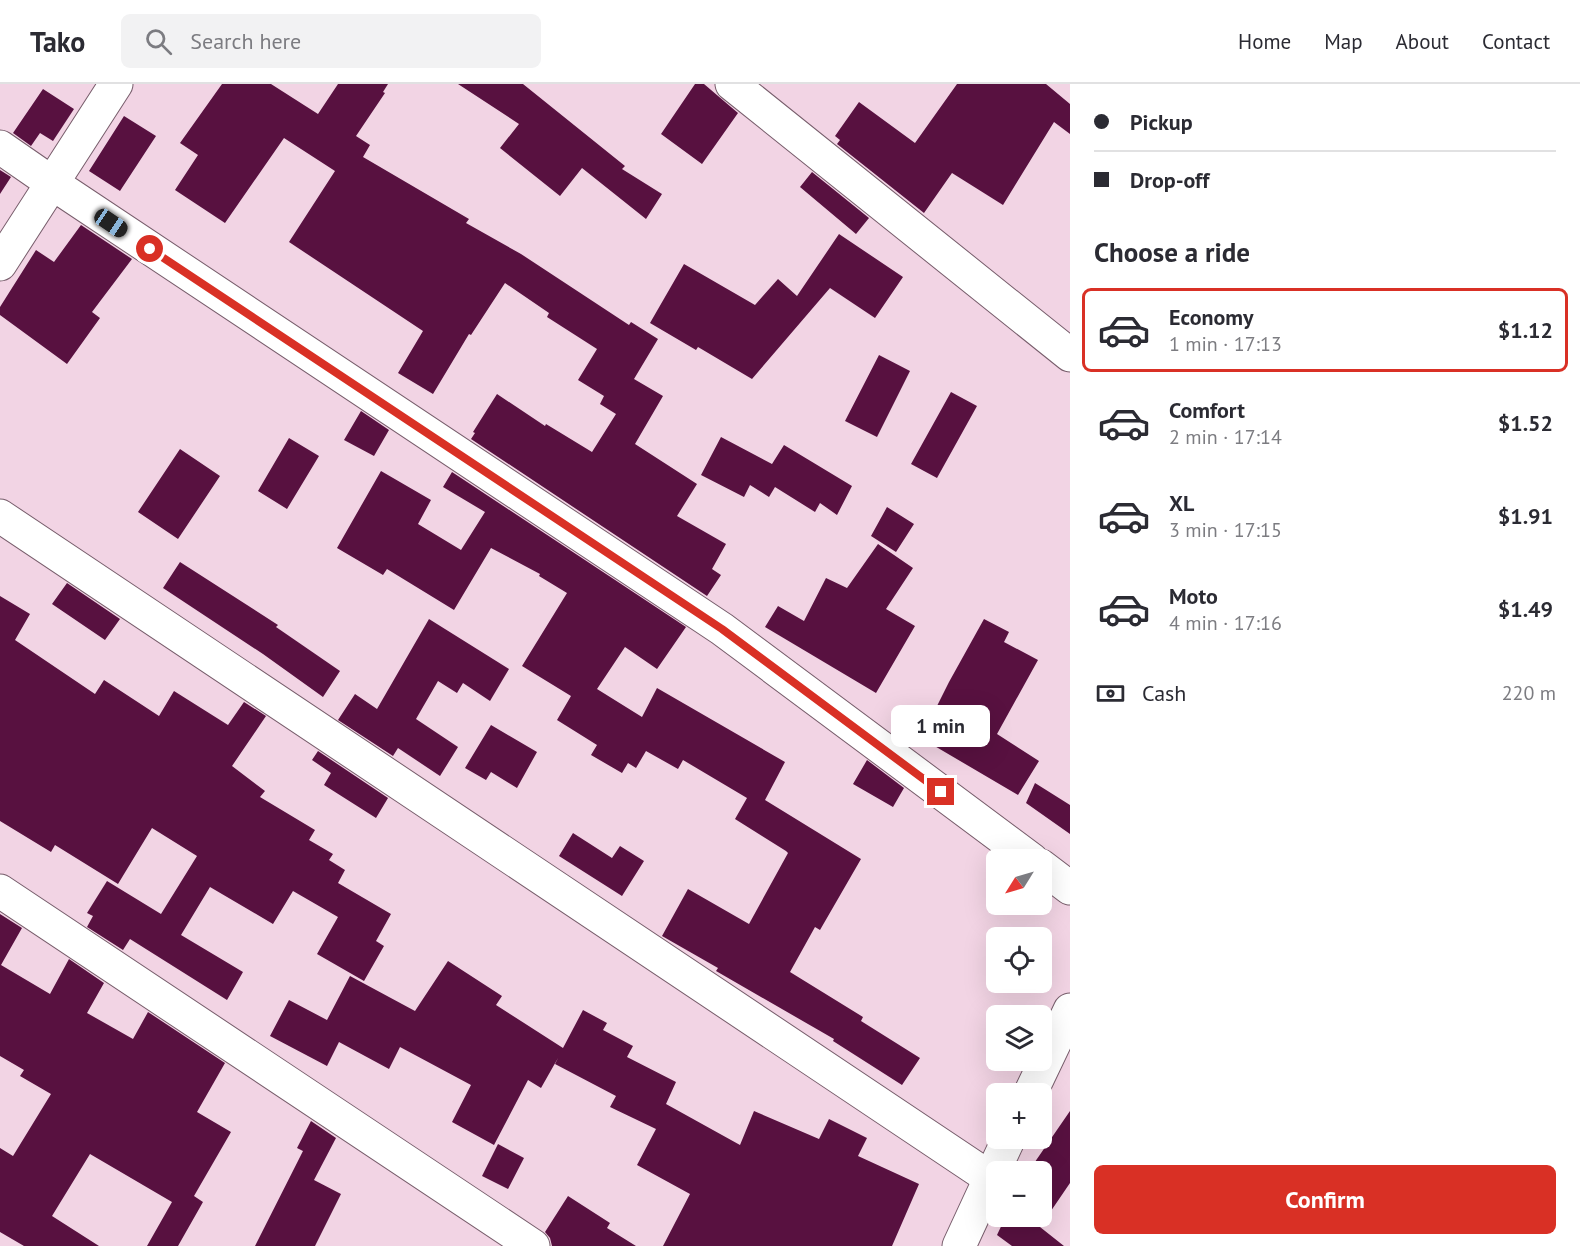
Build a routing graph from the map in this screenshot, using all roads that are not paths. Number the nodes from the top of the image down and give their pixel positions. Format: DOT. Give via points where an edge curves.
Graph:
graph roads {
  1 [pos="116,84"];
  2 [pos="732,84"];
  3 [pos="0,147"];
  4 [pos="52,183"];
  5 [pos="0,264"];
  6 [pos="1070,356"];
  7 [pos="0,516"];
  8 [pos="1017,849"];
  9 [pos="1052,874"];
  10 [pos="1070,888"];
  11 [pos="0,891"];
  12 [pos="1070,1010"];
  13 [pos="1035,1083"];
  14 [pos="986,1175"];
  15 [pos="986,1187"];
  16 [pos="533,1246"];
  17 [pos="959,1246"];
  1 -- 4 [label="street"];
  2 -- 6 [label="street"];
  3 -- 4 [label="street"];
  4 -- 5 [label="street"];
  4 -- 8 [label="street" via="722,629"];
  7 -- 14 [label="street"];
  9 -- 10 [label="street"];
  11 -- 16 [label="street"];
  12 -- 13 [label="street"];
  15 -- 17 [label="street"];
}
